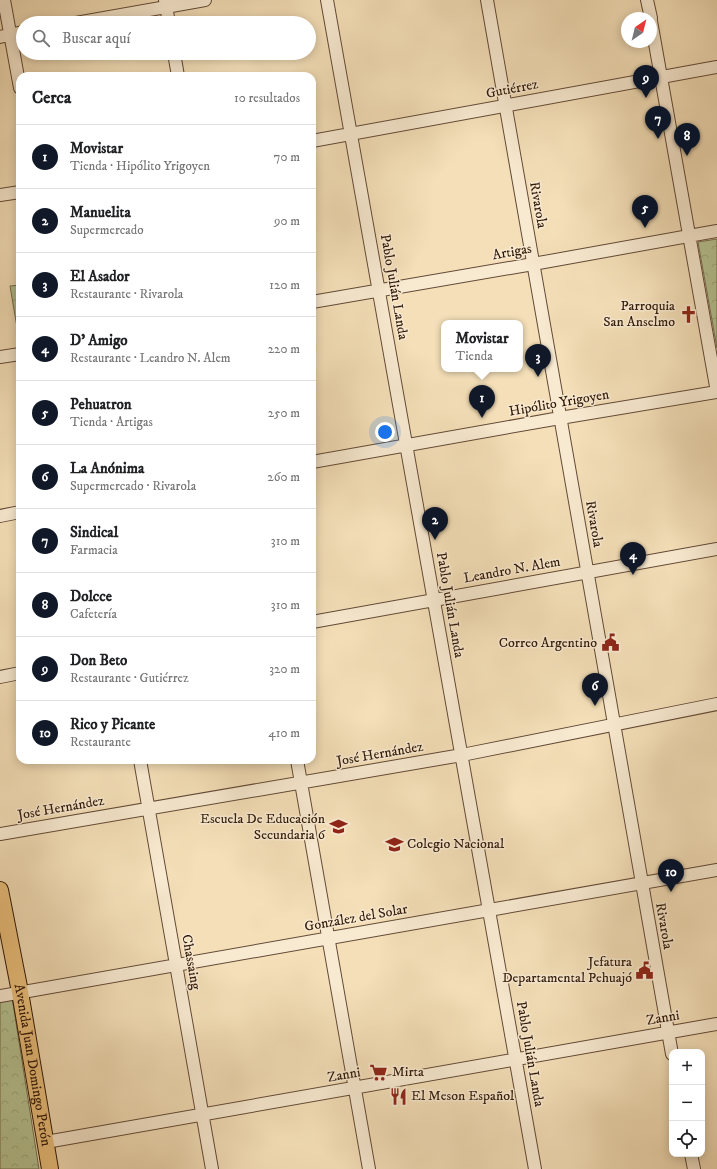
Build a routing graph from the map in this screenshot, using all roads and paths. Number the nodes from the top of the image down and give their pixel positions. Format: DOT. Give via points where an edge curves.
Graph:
graph roads {
  1 [pos="4,0"];
  2 [pos="205,0"];
  3 [pos="328,0"];
  4 [pos="486,0"];
  5 [pos="647,0"];
  6 [pos="166,4"];
  7 [pos="650,12"];
  8 [pos="109,16"];
  9 [pos="168,16"];
  10 [pos="16,34"];
  11 [pos="5,36"];
  12 [pos="656,48"];
  13 [pos="175,60"];
  14 [pos="717,67"];
  15 [pos="177,72"];
  16 [pos="16,74"];
  17 [pos="661,77"];
  18 [pos="505,105"];
  19 [pos="352,135"];
  20 [pos="316,140"];
  21 [pos="16,193"];
  22 [pos="0,195"];
  23 [pos="717,230"];
  24 [pos="689,235"];
  25 [pos="533,264"];
  26 [pos="379,290"];
  27 [pos="316,301"];
  28 [pos="16,355"];
  29 [pos="0,357"];
  30 [pos="717,392"];
  31 [pos="560,418"];
  32 [pos="407,446"];
  33 [pos="316,461"];
  34 [pos="16,513"];
  35 [pos="0,516"];
  36 [pos="717,549"];
  37 [pos="587,572"];
  38 [pos="434,599"];
  39 [pos="316,621"];
  40 [pos="16,674"];
  41 [pos="0,677"];
  42 [pos="717,704"];
  43 [pos="614,724"];
  44 [pos="462,755"];
  45 [pos="141,764"];
  46 [pos="298,764"];
  47 [pos="301,784"];
  48 [pos="148,808"];
  49 [pos="0,834"];
  50 [pos="717,870"];
  51 [pos="642,883"];
  52 [pos="0,890"];
  53 [pos="489,910"];
  54 [pos="328,938"];
  55 [pos="176,965"];
  56 [pos="20,992"];
  57 [pos="0,996"];
  58 [pos="717,1024"];
  59 [pos="668,1033"];
  60 [pos="671,1049"];
  61 [pos="516,1060"];
  62 [pos="355,1088"];
  63 [pos="203,1114"];
  64 [pos="46,1142"];
  65 [pos="692,1157"];
  66 [pos="50,1169"];
  67 [pos="212,1169"];
  68 [pos="369,1169"];
  69 [pos="536,1169"];
  70 [pos="694,1169"];
  1 -- 11 [label="street"];
  2 -- 6 [label="street"];
  3 -- 19 [label="street, Pablo Julián Landa"];
  4 -- 18 [label="street, Rivarola"];
  5 -- 7 [label="street"];
  6 -- 8 [label="street"];
  6 -- 9 [label="street"];
  10 -- 11 [label="street"];
  11 -- 16 [label="street"];
  12 -- 17 [label="street"];
  13 -- 15 [label="street"];
  14 -- 17 [label="street, Gutiérrez"];
  17 -- 18 [label="street, Gutiérrez"];
  17 -- 24 [label="street"];
  18 -- 19 [label="street, Gutiérrez"];
  18 -- 25 [label="street, Rivarola"];
  19 -- 20 [label="street, Gutiérrez"];
  19 -- 26 [label="street, Pablo Julián Landa"];
  21 -- 22 [label="street"];
  23 -- 24 [label="street, Artigas"];
  24 -- 25 [label="street, Artigas"];
  24 -- 30 [label="street"];
  25 -- 26 [label="street, Artigas"];
  25 -- 31 [label="street, Rivarola"];
  26 -- 27 [label="street, Artigas"];
  26 -- 32 [label="street, Pablo Julián Landa"];
  28 -- 29 [label="street"];
  30 -- 31 [label="street, Hipólito Yrigoyen"];
  31 -- 32 [label="street, Hipólito Yrigoyen"];
  31 -- 37 [label="street, Rivarola"];
  32 -- 33 [label="street, Hipólito Yrigoyen"];
  32 -- 38 [label="street, Pablo Julián Landa"];
  34 -- 35 [label="street"];
  36 -- 37 [label="street, Leandro N. Alem"];
  37 -- 38 [label="street, Leandro N. Alem"];
  37 -- 43 [label="street, Rivarola"];
  38 -- 39 [label="street, Leandro N. Alem"];
  38 -- 44 [label="street, Pablo Julián Landa"];
  40 -- 41 [label="street"];
  42 -- 43 [label="street, José Hernández"];
  43 -- 44 [label="street, José Hernández"];
  43 -- 51 [label="street, Rivarola"];
  44 -- 47 [label="street, José Hernández"];
  44 -- 53 [label="street, Pablo Julián Landa"];
  45 -- 48 [label="street, Chassaing"];
  46 -- 47 [label="street"];
  47 -- 48 [label="street, José Hernández"];
  47 -- 54 [label="street"];
  48 -- 49 [label="street, José Hernández"];
  48 -- 55 [label="street, Chassaing"];
  50 -- 51 [label="street, González del Solar"];
  51 -- 53 [label="street, González del Solar"];
  51 -- 59 [label="street, Rivarola"];
  52 -- 56 [label="main road, Avenida Juan Domingo Perón"];
  53 -- 54 [label="street, González del Solar"];
  53 -- 61 [label="street, Pablo Julián Landa"];
  54 -- 55 [label="street, González del Solar"];
  54 -- 62 [label="street"];
  55 -- 56 [label="street, González del Solar"];
  55 -- 63 [label="street, Chassaing"];
  56 -- 57 [label="street, González del Solar"];
  56 -- 64 [label="main road, Avenida Juan Domingo Perón"];
  58 -- 59 [label="street, Zanni"];
  59 -- 60 [label="street, Rivarola"];
  59 -- 61 [label="street, Zanni"];
  61 -- 62 [label="street, Zanni"];
  61 -- 69 [label="street, Pablo Julián Landa"];
  62 -- 63 [label="street, Zanni"];
  62 -- 68 [label="street"];
  63 -- 64 [label="street, Zanni"];
  63 -- 67 [label="street, Chassaing"];
  64 -- 66 [label="main road, Avenida Juan Domingo Perón"];
  65 -- 70 [label="street"];
}
